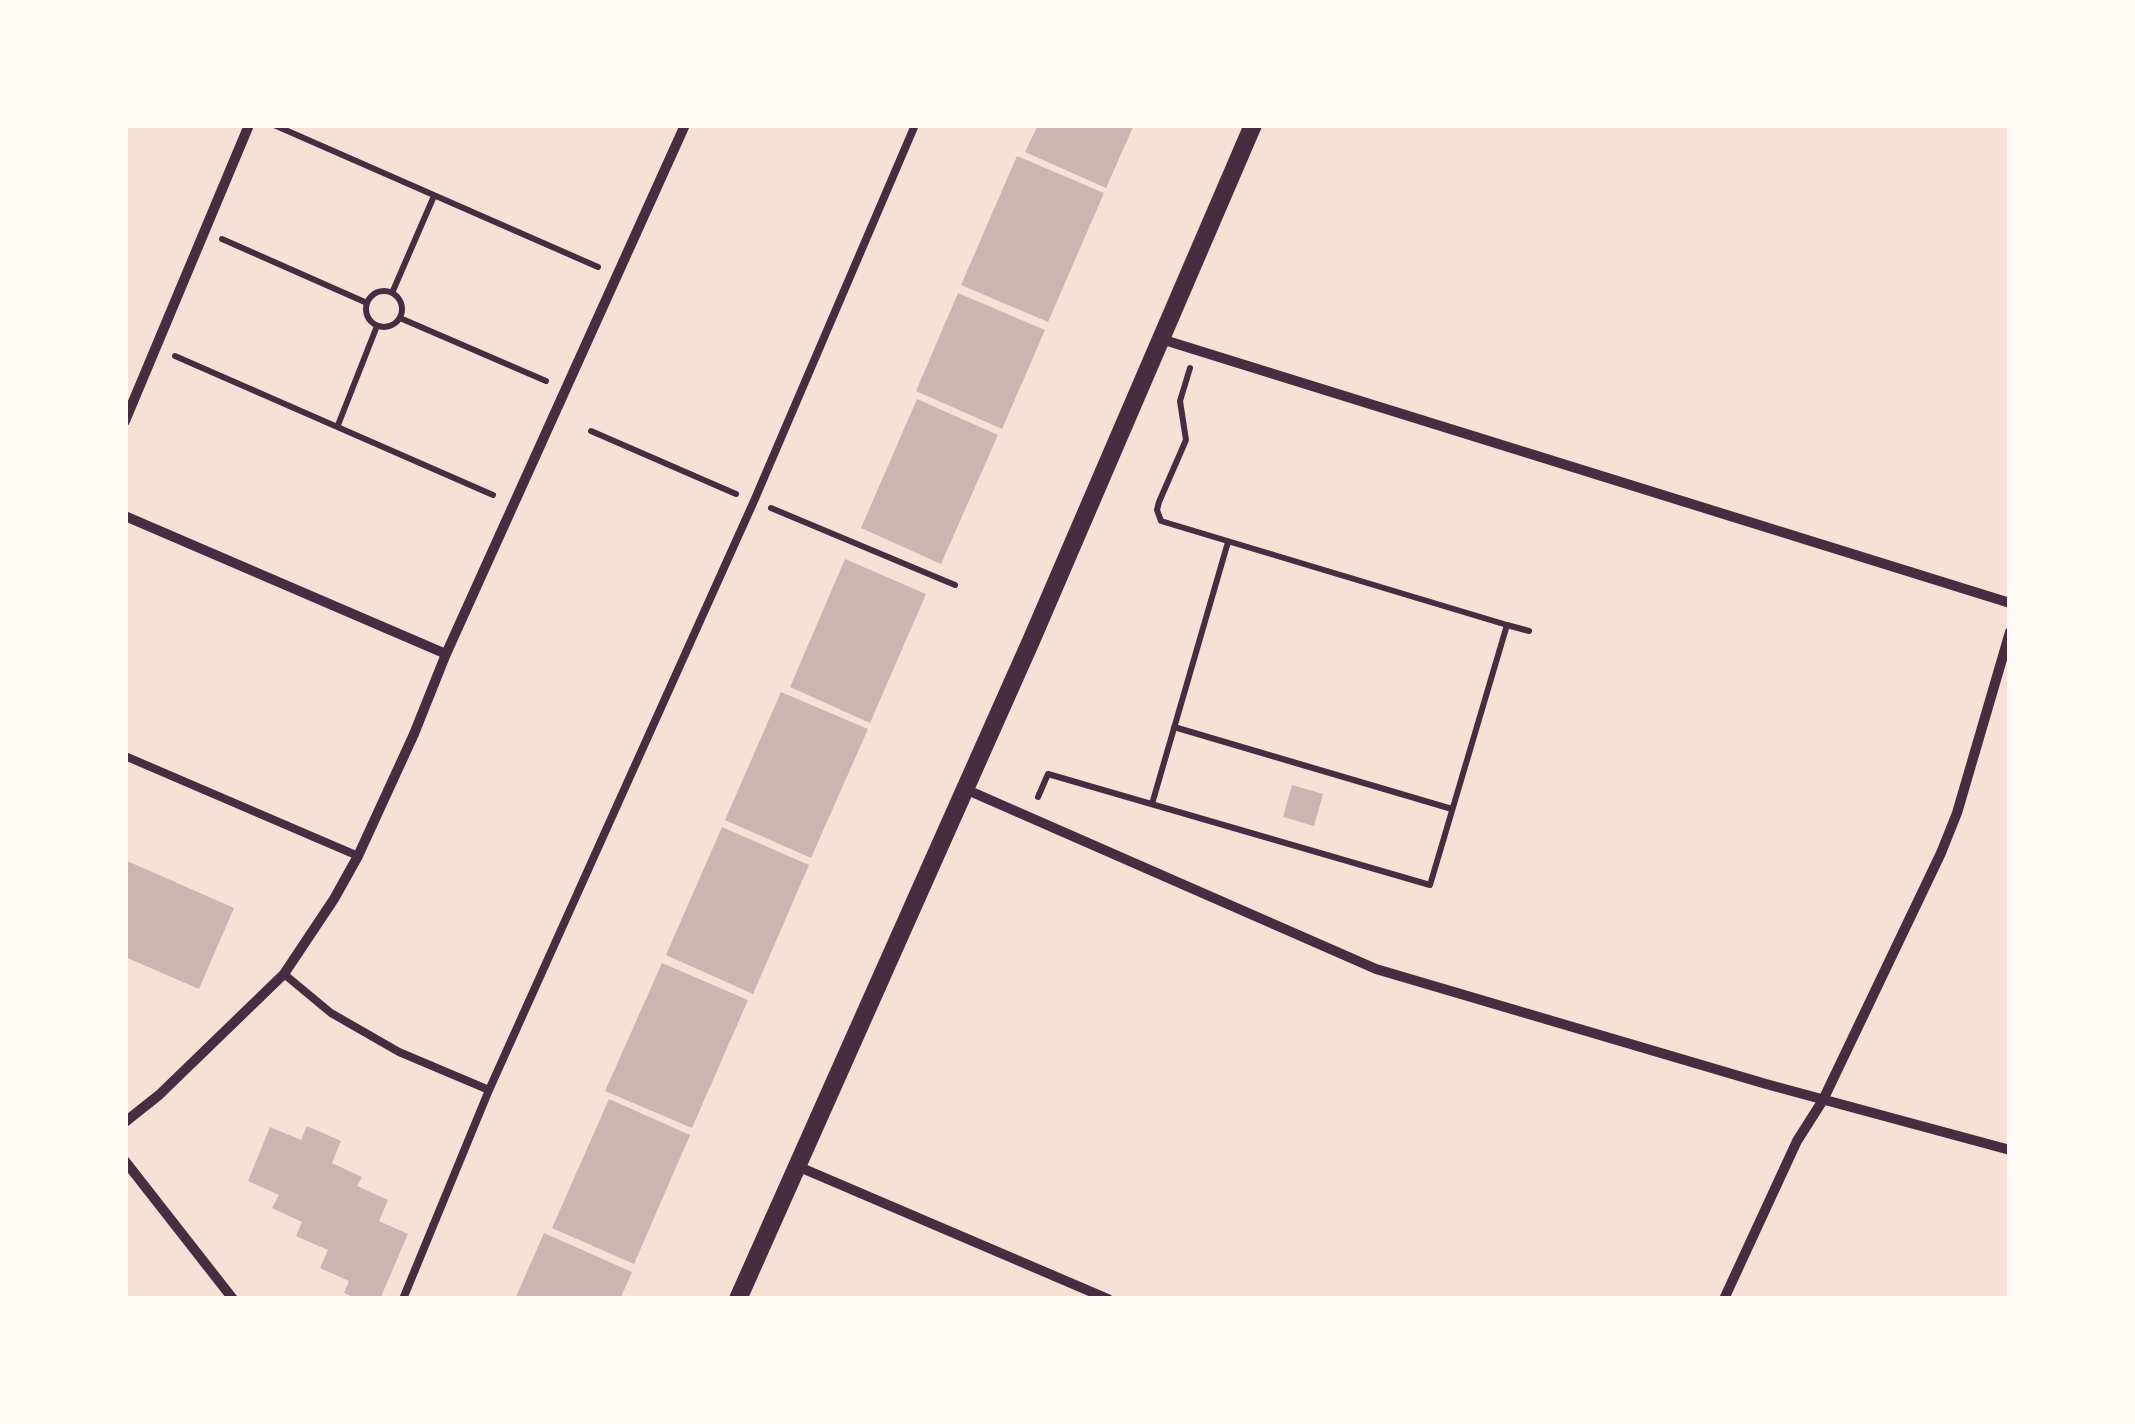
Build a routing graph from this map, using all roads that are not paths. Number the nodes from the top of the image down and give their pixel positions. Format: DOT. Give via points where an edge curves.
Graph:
graph roads {
  1 [pos="248,125"];
  2 [pos="685,125"];
  3 [pos="914,125"];
  4 [pos="1253,125"];
  5 [pos="1161,340"];
  6 [pos="125,421"];
  7 [pos="125,516"];
  8 [pos="2010,602"];
  9 [pos="2010,632"];
  10 [pos="446,654"];
  11 [pos="125,756"];
  12 [pos="966,789"];
  13 [pos="358,856"];
  14 [pos="284,974"];
  15 [pos="489,1090"];
  16 [pos="1824,1100"];
  17 [pos="125,1122"];
  18 [pos="2010,1150"];
  19 [pos="125,1161"];
  20 [pos="797,1166"];
  21 [pos="233,1299"];
  22 [pos="403,1299"];
  23 [pos="738,1299"];
  24 [pos="1108,1299"];
  25 [pos="1724,1299"];
  1 -- 6 [label="street"];
  2 -- 10 [label="street"];
  3 -- 15 [label="lane" via="754,502"];
  4 -- 5 [label="street"];
  5 -- 8 [label="street"];
  5 -- 12 [label="street"];
  7 -- 10 [label="street"];
  9 -- 16 [label="street" via="1953,824"];
  10 -- 13 [label="street"];
  11 -- 13 [label="lane"];
  12 -- 16 [label="street" via="1376,969"];
  12 -- 20 [label="street"];
  13 -- 14 [label="street"];
  14 -- 15 [label="lane" via="331,1013 399,1052"];
  14 -- 17 [label="street"];
  15 -- 22 [label="lane"];
  16 -- 18 [label="street"];
  16 -- 25 [label="street" via="1797,1141"];
  19 -- 21 [label="street"];
  20 -- 23 [label="street"];
  20 -- 24 [label="street"];
}
